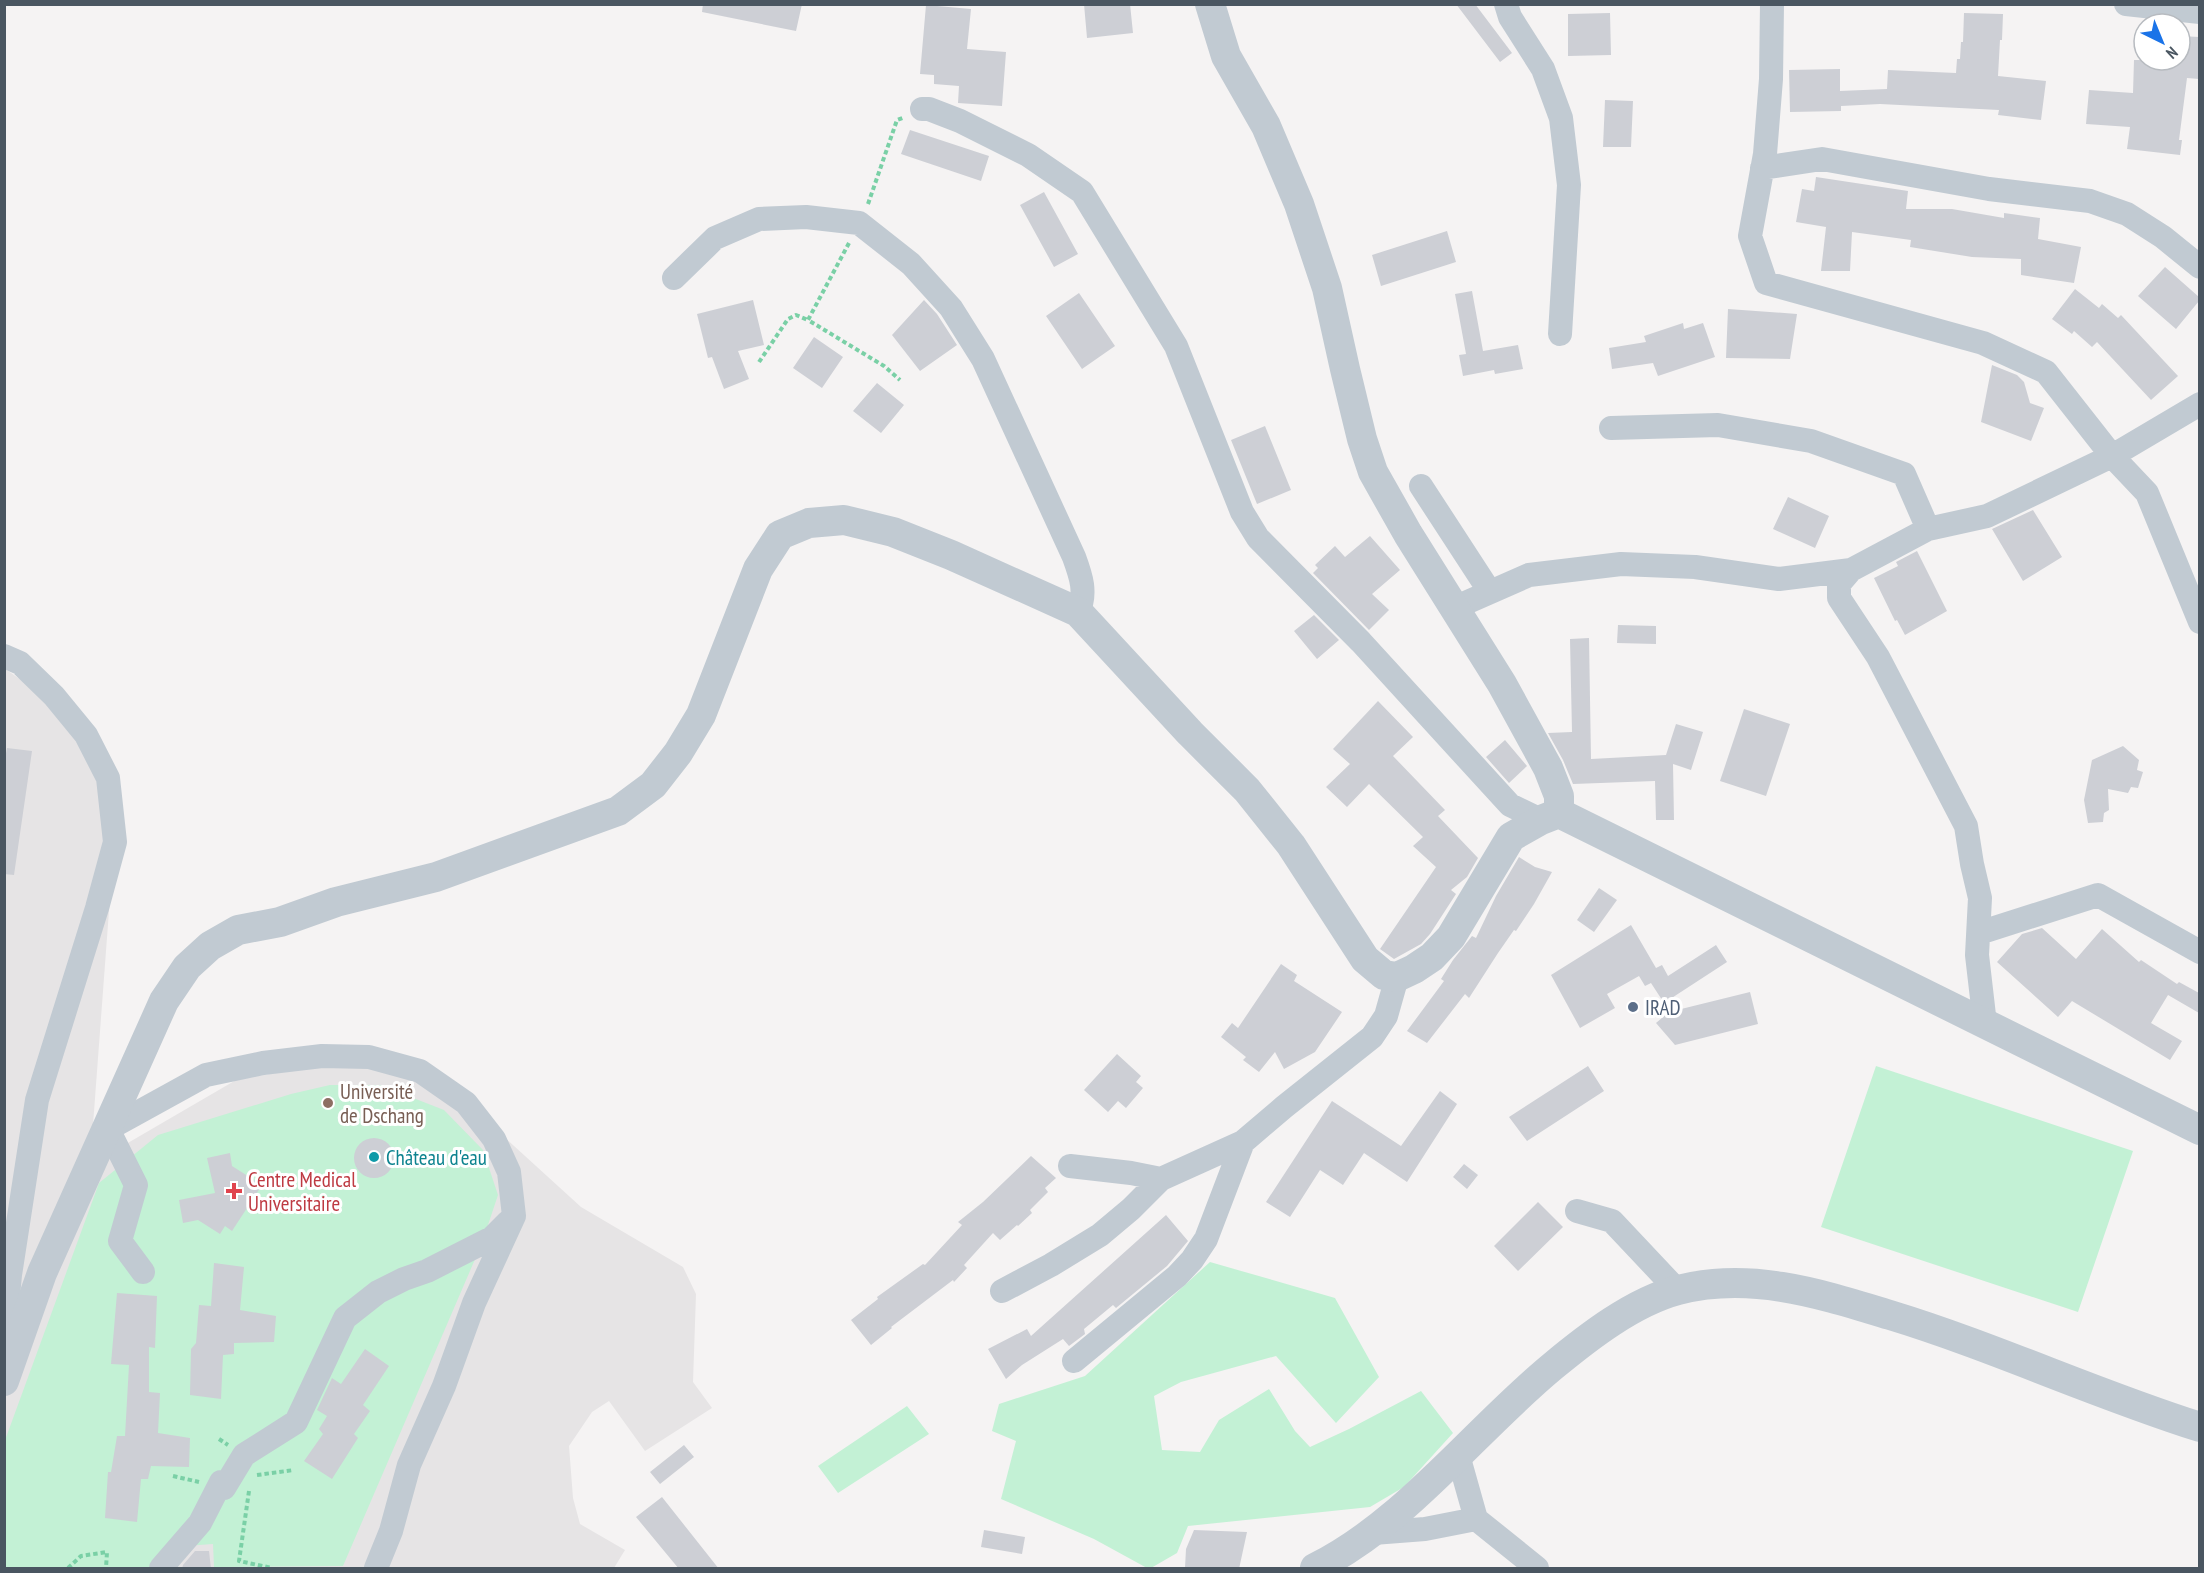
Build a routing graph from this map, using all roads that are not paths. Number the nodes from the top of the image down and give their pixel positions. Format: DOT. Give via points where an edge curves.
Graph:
graph roads {
  1 [pos="1210,4"];
  2 [pos="1506,4"];
  3 [pos="1772,4"];
  4 [pos="2126,4"];
  5 [pos="2199,12"];
  6 [pos="922,109"];
  7 [pos="1762,168"];
  8 [pos="2199,267"];
  9 [pos="674,278"];
  10 [pos="1560,334"];
  11 [pos="2199,404"];
  12 [pos="1611,428"];
  13 [pos="2112,456"];
  14 [pos="1421,486"];
  15 [pos="1928,529"];
  16 [pos="1851,570"];
  17 [pos="1490,592"];
  18 [pos="1454,608"];
  19 [pos="1078,612"];
  20 [pos="2199,622"];
  21 [pos="4,656"];
  22 [pos="1550,817"];
  23 [pos="1979,933"];
  24 [pos="2199,952"];
  25 [pos="1397,977"];
  26 [pos="1985,1024"];
  27 [pos="108,1129"];
  28 [pos="2199,1130"];
  29 [pos="1244,1142"];
  30 [pos="1070,1166"];
  31 [pos="1161,1179"];
  32 [pos="1577,1211"];
  33 [pos="514,1216"];
  34 [pos="143,1272"];
  35 [pos="1677,1290"];
  36 [pos="1002,1291"];
  37 [pos="4,1339"];
  38 [pos="1074,1360"];
  39 [pos="4,1381"];
  40 [pos="2199,1427"];
  41 [pos="1458,1455"];
  42 [pos="1476,1519"];
  43 [pos="1373,1533"];
  44 [pos="161,1569"];
  45 [pos="376,1569"];
  46 [pos="1315,1569"];
  47 [pos="1537,1569"];
  1 -- 18 [label="street" via="1226,56 1266,126 1299,204 1328,288 1373,472"];
  2 -- 10 [label="street" via="1543,69 1561,118 1569,185"];
  3 -- 7 [label="street" via="1772,79"];
  4 -- 5 [label="street"];
  6 -- 22 [label="street" via="960,122 1028,155 1082,192 1176,346 1242,512 1258,538 1361,642 1510,805"];
  7 -- 8 [label="street" via="1822,159 1989,189 2090,201 2127,214"];
  7 -- 13 [label="street" via="1750,236 1766,283 1983,344 2046,372"];
  9 -- 19 [label="street" via="715,238 759,219 806,217 859,224 911,264 951,308 984,359 1083,580"];
  11 -- 13 [label="street"];
  12 -- 15 [label="street" via="1718,425 1811,441 1904,474"];
  13 -- 15 [label="street" via="1987,516"];
  13 -- 20 [label="street" via="2147,493"];
  14 -- 17 [label="street"];
  15 -- 16 [label="street"];
  16 -- 17 [label="street" via="1779,579 1695,567 1621,564 1529,575"];
  16 -- 23 [label="street" via="1839,584 1839,598 1878,657 1966,826 1980,898"];
  17 -- 18 [label="street"];
  18 -- 22 [label="street" via="1548,768 1559,796"];
  19 -- 25 [label="street" via="1247,790 1291,845 1365,959 1384,975"];
  19 -- 27 [label="street" via="951,555 883,530 844,520 809,523 780,535 758,569 701,715 653,785 618,811 571,829 436,877 336,902 280,922 238,930 210,946 187,967 164,1001"];
  21 -- 37 [label="street" via="20,663 86,735 108,778 115,842 37,1100"];
  22 -- 25 [label="street" via="1511,837 1451,937 1432,957"];
  22 -- 26 [label="street"];
  23 -- 24 [label="street" via="2098,895"];
  23 -- 26 [label="street" via="1977,955"];
  25 -- 29 [label="street" via="1386,1016 1372,1037"];
  26 -- 28 [label="street"];
  27 -- 33 [label="street" via="206,1075 322,1056 369,1057 420,1071 466,1103 494,1139 509,1172"];
  27 -- 34 [label="street" via="136,1185 120,1241"];
  27 -- 39 [label="street" via="42,1274"];
  29 -- 31 [label="street"];
  29 -- 38 [label="street" via="1206,1239 1192,1260"];
  30 -- 31 [label="street"];
  31 -- 36 [label="street" via="1100,1234"];
  32 -- 35 [label="street" via="1612,1221"];
  33 -- 44 [label="street" via="492,1238 378,1292 345,1317 296,1422 244,1455 224,1488 221,1482 200,1523"];
  33 -- 45 [label="street" via="474,1303 410,1465"];
  35 -- 40 [label="street" via="1717,1284 1790,1286 1949,1333"];
  35 -- 41 [label="street" via="1635,1308 1583,1341"];
  41 -- 42 [label="street"];
  41 -- 43 [label="street"];
  42 -- 43 [label="street" via="1425,1529"];
  42 -- 47 [label="street"];
  43 -- 46 [label="street"];
}
